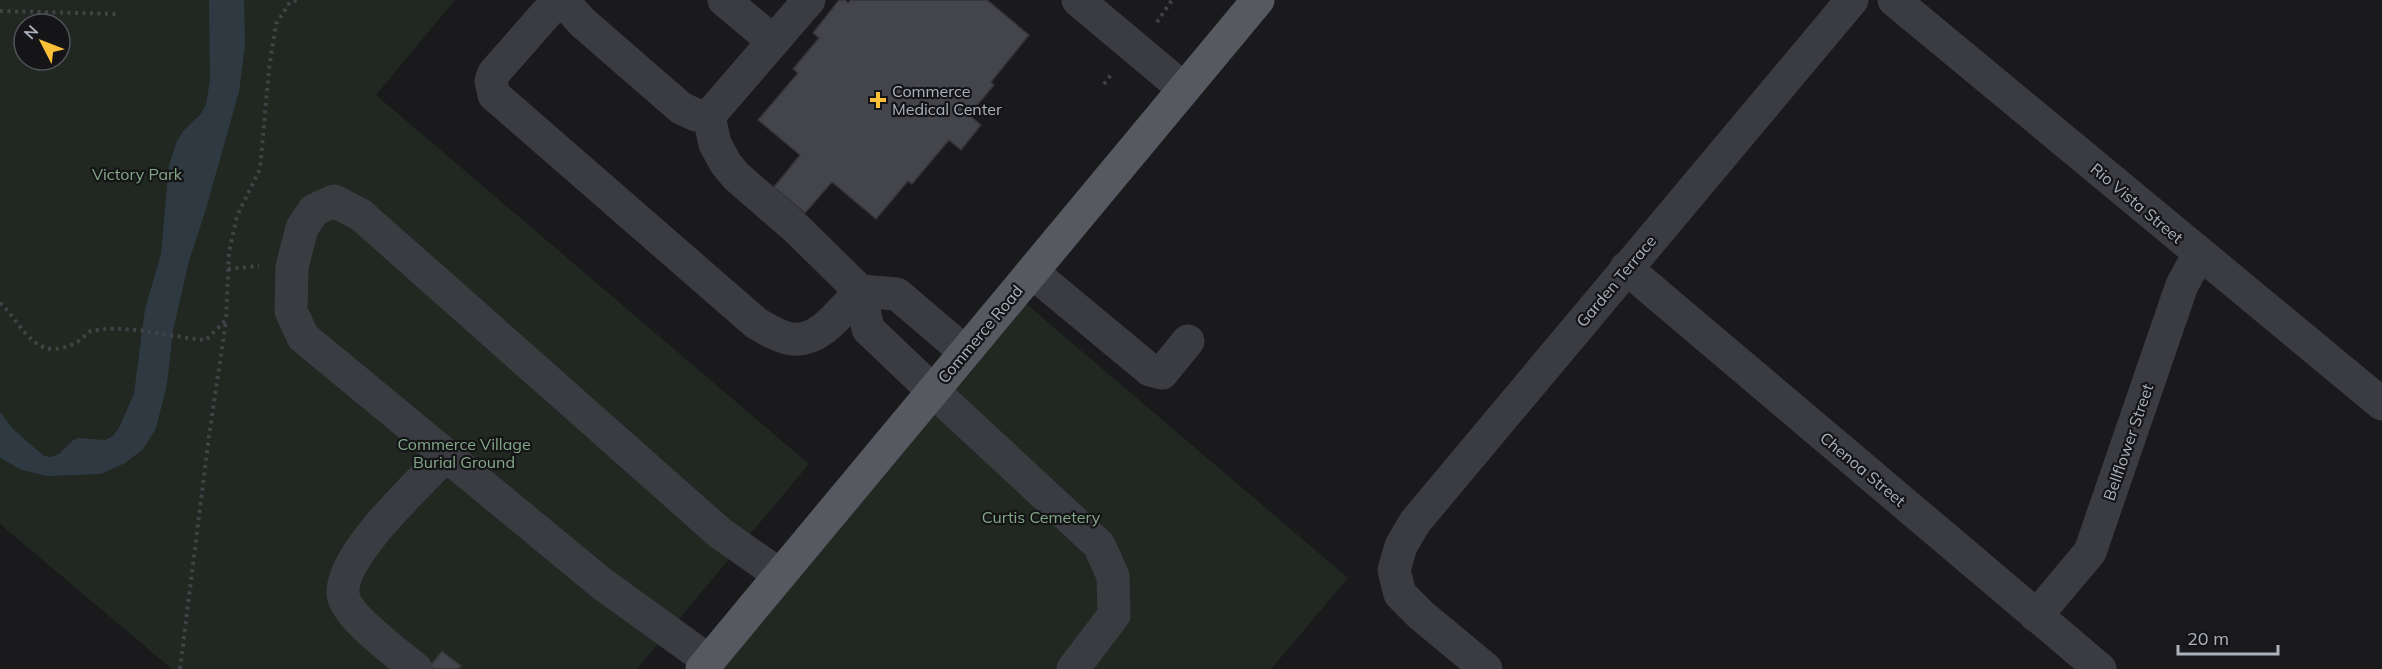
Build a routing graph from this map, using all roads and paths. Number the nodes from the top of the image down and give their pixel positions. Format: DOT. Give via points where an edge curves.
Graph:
graph roads {
  1 [pos="297,0"];
  2 [pos="560,0"];
  3 [pos="724,0"];
  4 [pos="809,0"];
  5 [pos="1078,0"];
  6 [pos="1258,0"];
  7 [pos="1852,0"];
  8 [pos="1893,0"];
  9 [pos="0,11"];
  10 [pos="119,14"];
  11 [pos="773,41"];
  12 [pos="1184,89"];
  13 [pos="709,116"];
  14 [pos="2199,254"];
  15 [pos="1626,268"];
  16 [pos="1032,272"];
  17 [pos="860,291"];
  18 [pos="0,303"];
  19 [pos="226,320"];
  20 [pos="1188,341"];
  21 [pos="965,352"];
  22 [pos="933,391"];
  23 [pos="2382,404"];
  24 [pos="446,455"];
  25 [pos="780,575"];
  26 [pos="2036,616"];
  27 [pos="706,665"];
  28 [pos="180,669"];
  29 [pos="416,669"];
  30 [pos="1073,669"];
  31 [pos="1486,669"];
  32 [pos="2100,669"];
  1 -- 19 [label="path" via="290,2 276,24 260,169 237,216 229,252"];
  2 -- 13 [label="street" via="681,108"];
  2 -- 17 [label="street" via="494,73 494,95 756,323 773,333 791,339 807,337 825,328"];
  3 -- 11 [label="street"];
  4 -- 11 [label="street"];
  5 -- 12 [label="street"];
  6 -- 12 [label="main road, Commerce Road"];
  7 -- 15 [label="street, Garden Terrace"];
  8 -- 14 [label="street, Rio Vista Street"];
  9 -- 10 [label="path"];
  11 -- 13 [label="street"];
  12 -- 16 [label="main road, Commerce Road"];
  13 -- 17 [label="street" via="715,144 736,176"];
  14 -- 23 [label="street, Rio Vista Street"];
  14 -- 26 [label="street, Bellflower Street" via="2182,285 2090,552"];
  15 -- 26 [label="street, Chenoa Street"];
  15 -- 31 [label="street, Garden Terrace" via="1415,522 1401,546 1394,570 1400,594"];
  16 -- 20 [label="street" via="1150,370 1162,373"];
  16 -- 21 [label="main road, Commerce Road"];
  17 -- 21 [label="street" via="897,294"];
  17 -- 22 [label="street" via="868,328"];
  18 -- 19 [label="path" via="34,341 47,348 79,341 91,330 127,329 206,340"];
  19 -- 28 [label="path"];
  21 -- 22 [label="main road, Commerce Road"];
  22 -- 25 [label="main road, Commerce Road"];
  22 -- 30 [label="street" via="1099,545 1113,576 1114,615"];
  24 -- 25 [label="street" via="303,337 291,311 292,267 302,228 314,210 334,201 361,215 720,534"];
  24 -- 27 [label="street"];
  24 -- 29 [label="street" via="365,542 349,570 343,594 355,617"];
  25 -- 27 [label="main road, Commerce Road"];
  26 -- 32 [label="street, Chenoa Street"];
}
